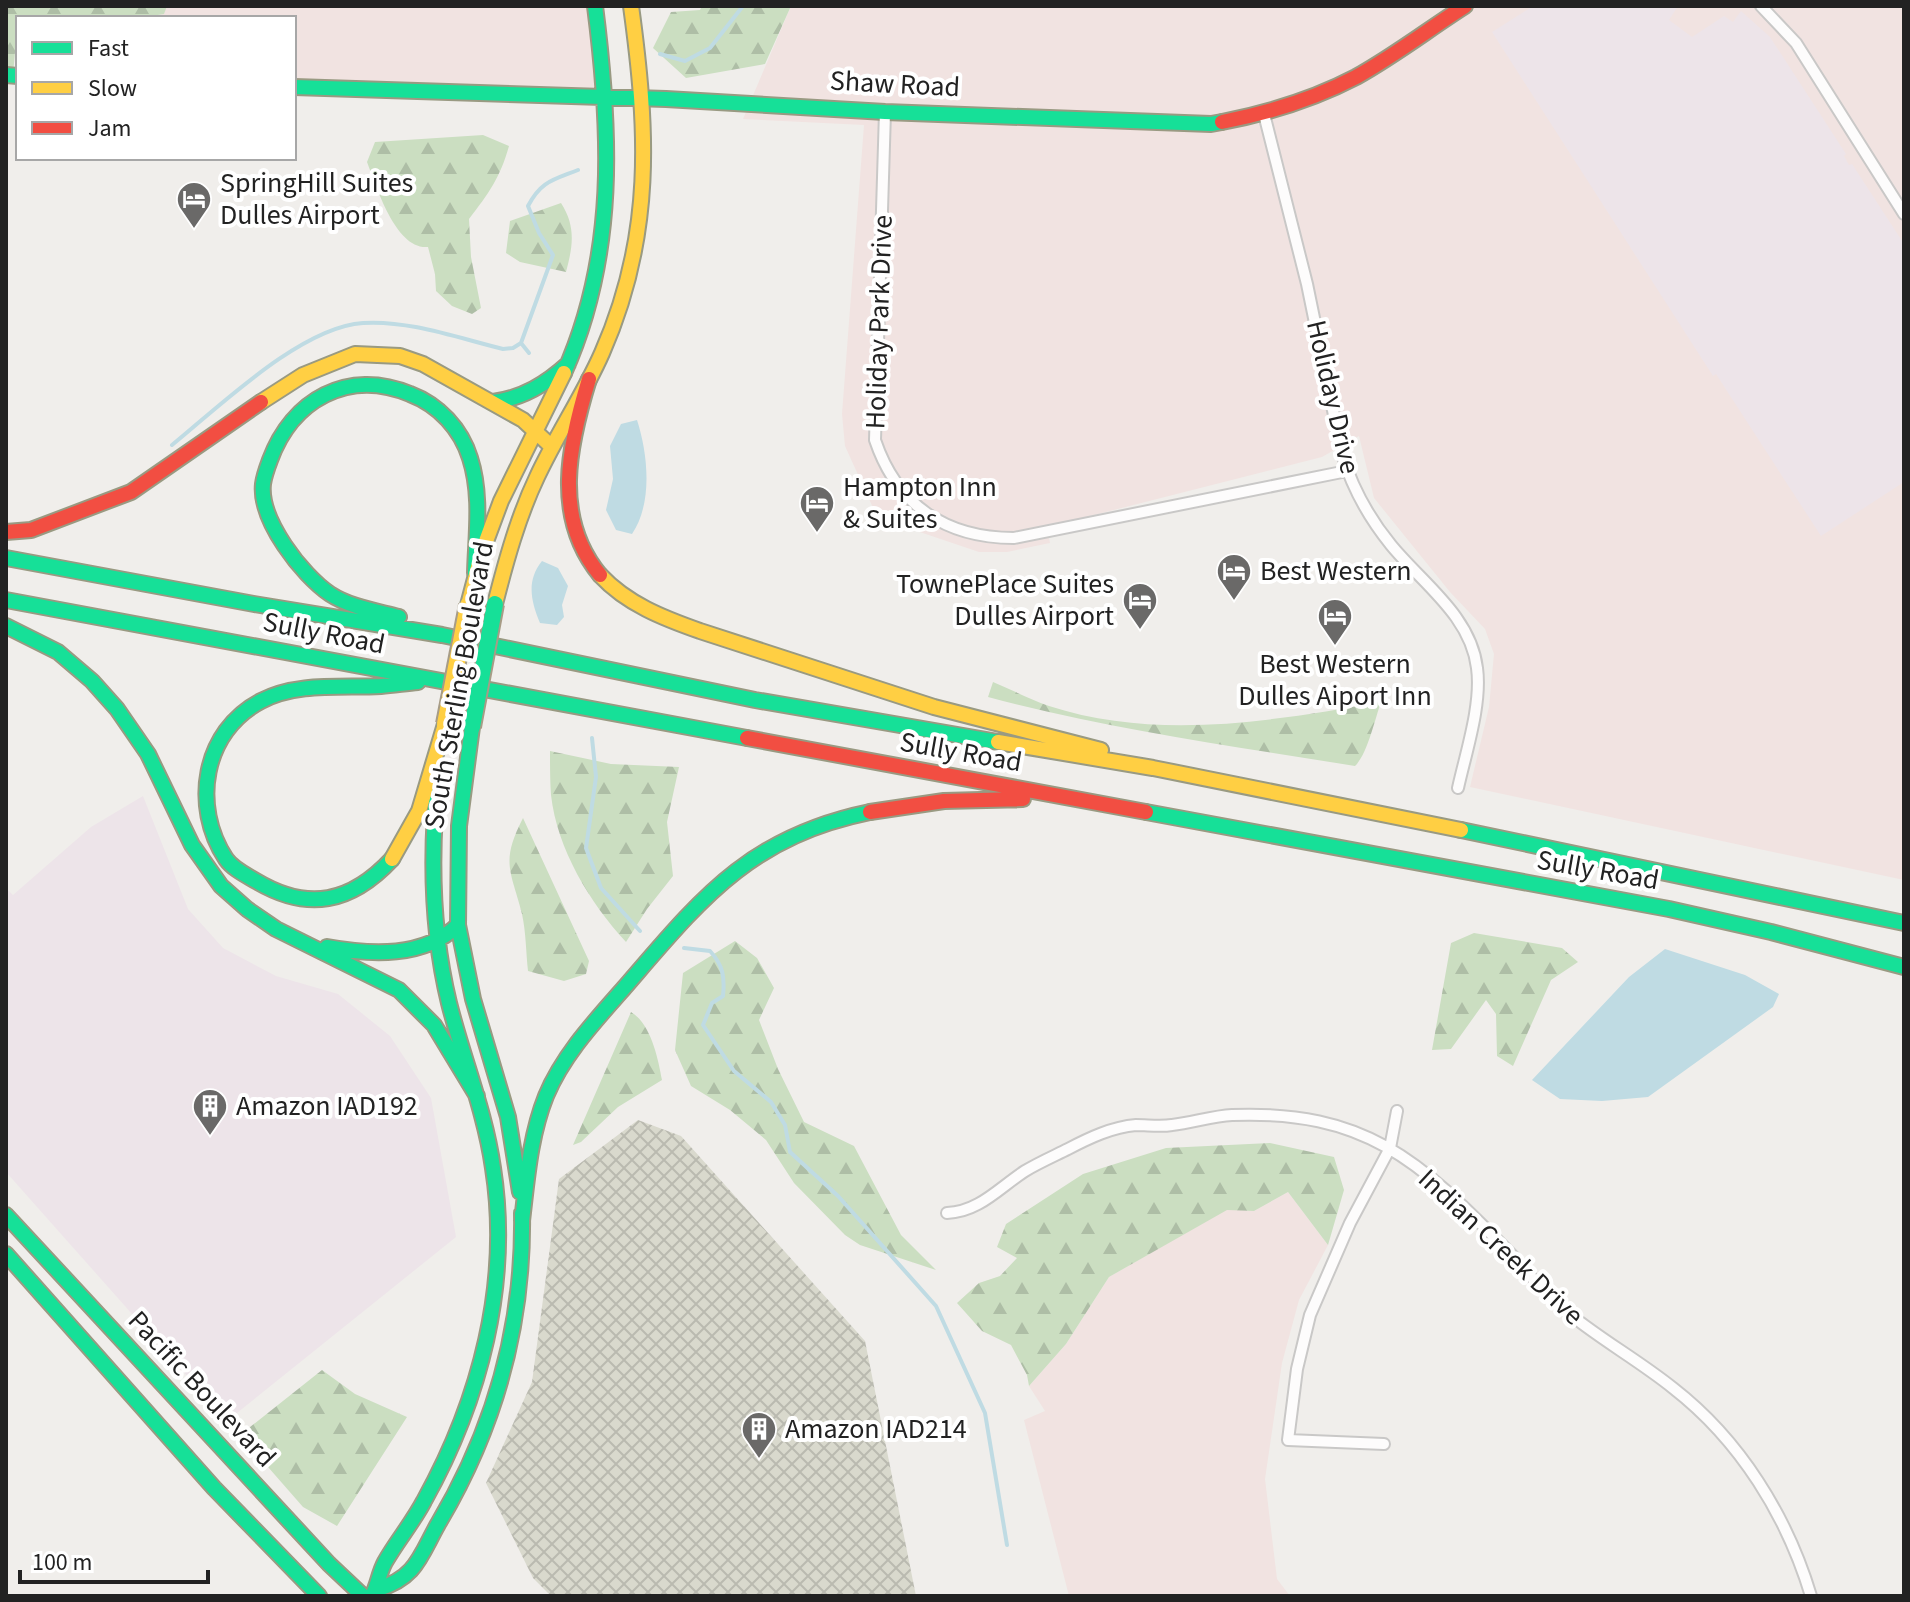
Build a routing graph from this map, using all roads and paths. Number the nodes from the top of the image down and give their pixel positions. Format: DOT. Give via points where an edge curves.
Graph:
graph roads {
  1 [pos="595,6"];
  2 [pos="631,6"];
  3 [pos="1465,6"];
  4 [pos="1761,6"];
  5 [pos="296,87"];
  6 [pos="607,99"];
  7 [pos="642,100"];
  8 [pos="885,112"];
  9 [pos="1264,114"];
  10 [pos="1904,214"];
  11 [pos="568,364"];
  12 [pos="589,379"];
  13 [pos="493,402"];
  14 [pos="535,429"];
  15 [pos="552,447"];
  16 [pos="1347,471"];
  17 [pos="6,532"];
  18 [pos="6,558"];
  19 [pos="475,573"];
  20 [pos="6,600"];
  21 [pos="6,626"];
  22 [pos="442,635"];
  23 [pos="435,680"];
  24 [pos="445,724"];
  25 [pos="1153,768"];
  26 [pos="1458,788"];
  27 [pos="1080,801"];
  28 [pos="1904,923"];
  29 [pos="458,925"];
  30 [pos="297,940"];
  31 [pos="437,943"];
  32 [pos="1904,967"];
  33 [pos="477,1096"];
  34 [pos="1397,1111"];
  35 [pos="1390,1148"];
  36 [pos="947,1213"];
  37 [pos="6,1215"];
  38 [pos="522,1221"];
  39 [pos="6,1254"];
  40 [pos="1384,1444"];
  41 [pos="371,1594"];
  42 [pos="319,1596"];
  43 [pos="1811,1596"];
  1 -- 6 [label="main road, South Sterling Boulevard"];
  2 -- 7 [label="main road, South Sterling Boulevard"];
  3 -- 9 [label="main road, Shaw Road" via="1359,75"];
  4 -- 10 [label="street" via="1796,43"];
  5 -- 6 [label="main road, Shaw Road"];
  6 -- 7 [label="main road, Shaw Road"];
  6 -- 11 [label="main road, South Sterling Boulevard" via="607,225 587,314"];
  7 -- 8 [label="main road, Shaw Road"];
  7 -- 12 [label="main road, South Sterling Boulevard" via="644,180 631,264 614,323"];
  8 -- 9 [label="main road, Shaw Road" via="1181,125"];
  8 -- 16 [label="street, Holiday Park Drive" via="875,440 891,476 917,507 959,530 1014,538"];
  9 -- 16 [label="street, Holiday Drive"];
  11 -- 13 [label="main road" via="546,385 511,401"];
  11 -- 14 [label="main road, South Sterling Boulevard"];
  12 -- 15 [label="main road, South Sterling Boulevard"];
  12 -- 25 [label="main road" via="566,470 570,512 591,563 632,602 841,676"];
  13 -- 14 [label="main road"];
  13 -- 17 [label="main road" via="423,364 400,356 355,354 276,391 131,492 31,530"];
  14 -- 15 [label="main road"];
  14 -- 19 [label="main road, South Sterling Boulevard" via="491,521"];
  15 -- 29 [label="main road, South Sterling Boulevard, bridge" via="516,525 495,604 457,828"];
  16 -- 26 [label="street, Holiday Drive" via="1378,528 1458,620 1471,645 1477,690"];
  18 -- 22 [label="main road, Sully Road"];
  19 -- 22 [label="main road" via="473,473 464,442 446,417 414,395 380,385 352,385 317,397 291,417 274,445 263,484 269,520 287,552 330,594"];
  19 -- 24 [label="main road, South Sterling Boulevard, bridge"];
  20 -- 23 [label="main road, Sully Road"];
  21 -- 30 [label="main road" via="64,656 97,688 157,768 193,850 221,885 261,920"];
  22 -- 25 [label="main road, Sully Road" via="755,700"];
  23 -- 24 [label="main road" via="299,690 260,701 243,712 219,741 205,779 208,821 228,862 288,899 317,900 363,887 392,859 411,828"];
  23 -- 27 [label="main road, Sully Road"];
  24 -- 31 [label="main road, South Sterling Boulevard" via="431,859"];
  25 -- 28 [label="main road, Sully Road"];
  27 -- 32 [label="main road, Sully Road" via="1669,909"];
  27 -- 38 [label="main road" via="993,799 892,807 811,829 763,851 724,879 684,916 557,1075 536,1129"];
  29 -- 31 [label="main road"];
  29 -- 38 [label="main road, South Sterling Boulevard" via="473,999 511,1125"];
  30 -- 31 [label="main road" via="361,952"];
  30 -- 33 [label="main road" via="399,990 440,1033"];
  31 -- 33 [label="main road, South Sterling Boulevard"];
  33 -- 41 [label="main road, South Sterling Boulevard" via="494,1172 497,1217 494,1293 484,1351 442,1469 382,1566"];
  34 -- 35 [label="street"];
  35 -- 36 [label="street, Indian Creek Drive" via="1337,1124 1287,1116 1229,1115 1170,1126 1128,1126 1027,1170 971,1209"];
  35 -- 40 [label="street" via="1310,1315 1288,1440"];
  35 -- 43 [label="street, Indian Creek Drive" via="1465,1206 1563,1309 1674,1388 1721,1436 1781,1518"];
  37 -- 41 [label="main road, Pacific Boulevard" via="329,1564"];
  38 -- 41 [label="main road, South Sterling Boulevard" via="511,1337 482,1439 425,1548 401,1581"];
  39 -- 42 [label="main road, Pacific Boulevard" via="214,1488"];
}
